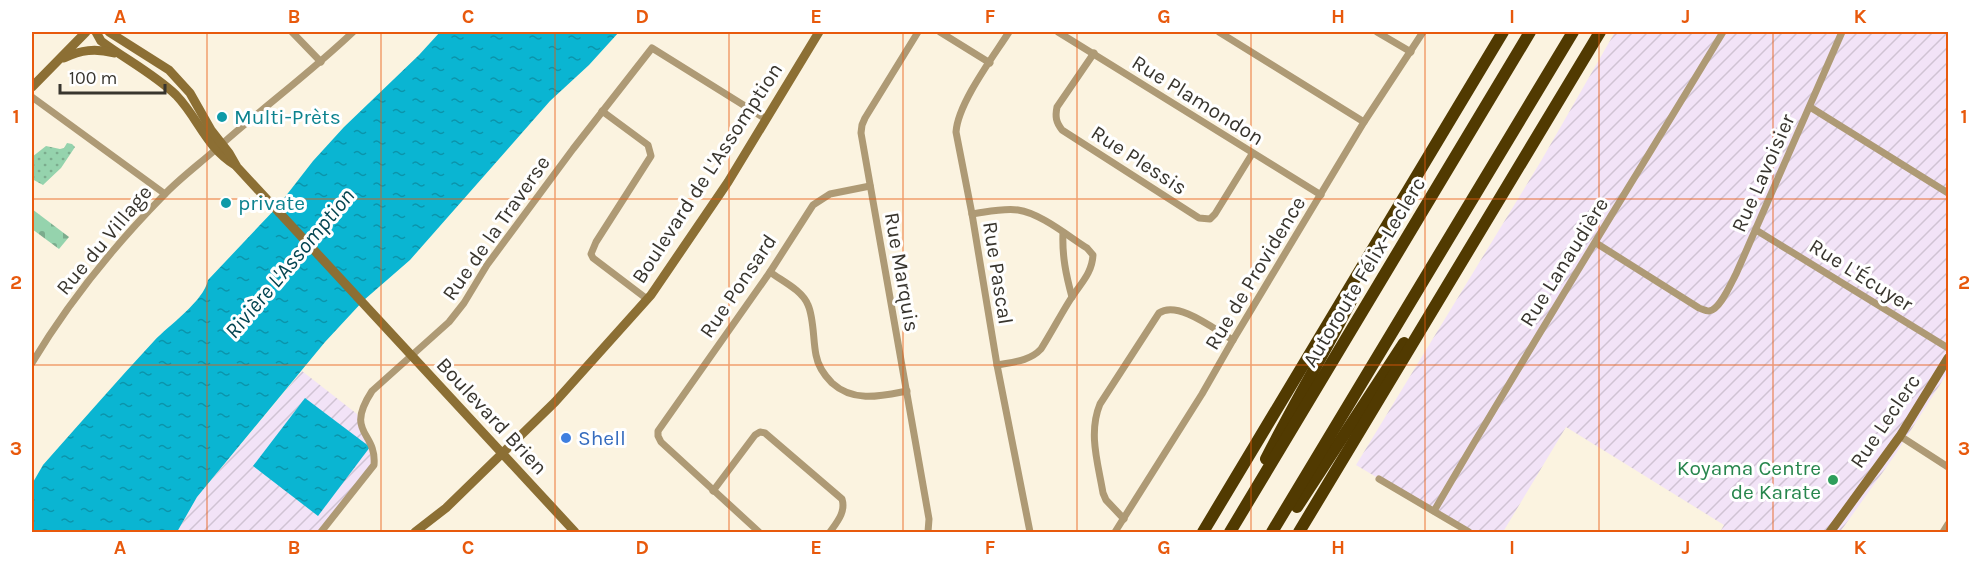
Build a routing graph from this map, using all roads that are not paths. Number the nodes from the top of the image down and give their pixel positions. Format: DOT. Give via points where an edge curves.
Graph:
graph roads {
  1 [pos="86,32"];
  2 [pos="96,32"];
  3 [pos="109,32"];
  4 [pos="121,32"];
  5 [pos="292,32"];
  6 [pos="353,32"];
  7 [pos="819,32"];
  8 [pos="918,32"];
  9 [pos="940,32"];
  10 [pos="1010,32"];
  11 [pos="1058,32"];
  12 [pos="1219,32"];
  13 [pos="1377,32"];
  14 [pos="1423,32"];
  15 [pos="1503,32"];
  16 [pos="1530,32"];
  17 [pos="1573,32"];
  18 [pos="1600,32"];
  19 [pos="1723,32"];
  20 [pos="1842,32"];
  21 [pos="129,44"];
  22 [pos="1411,52"];
  23 [pos="1094,53"];
  24 [pos="120,55"];
  25 [pos="59,61"];
  26 [pos="321,62"];
  27 [pos="990,63"];
  28 [pos="32,87"];
  29 [pos="32,97"];
  30 [pos="1810,107"];
  31 [pos="602,111"];
  32 [pos="766,119"];
  33 [pos="1364,122"];
  34 [pos="218,147"];
  35 [pos="1252,154"];
  36 [pos="870,186"];
  37 [pos="1948,193"];
  38 [pos="165,194"];
  39 [pos="1321,195"];
  40 [pos="1405,195"];
  41 [pos="972,214"];
  42 [pos="1756,230"];
  43 [pos="1063,233"];
  44 [pos="1596,243"];
  45 [pos="770,272"];
  46 [pos="1449,281"];
  47 [pos="1072,297"];
  48 [pos="647,299"];
  49 [pos="1233,340"];
  50 [pos="1948,348"];
  51 [pos="412,356"];
  52 [pos="1948,358"];
  53 [pos="32,363"];
  54 [pos="997,365"];
  55 [pos="907,391"];
  56 [pos="1900,436"];
  57 [pos="502,454"];
  58 [pos="1948,467"];
  59 [pos="1379,479"];
  60 [pos="713,491"];
  61 [pos="1434,511"];
  62 [pos="1124,519"];
  63 [pos="1948,524"];
  64 [pos="321,532"];
  65 [pos="415,532"];
  66 [pos="575,532"];
  67 [pos="759,532"];
  68 [pos="830,532"];
  69 [pos="928,532"];
  70 [pos="1030,532"];
  71 [pos="1115,532"];
  72 [pos="1203,532"];
  73 [pos="1230,532"];
  74 [pos="1272,532"];
  75 [pos="1279,532"];
  76 [pos="1299,532"];
  77 [pos="1469,532"];
  78 [pos="1830,532"];
  79 [pos="1942,532"];
  1 -- 25 [label="main road"];
  2 -- 24 [label="main road" via="101,41"];
  3 -- 21 [label="main road"];
  4 -- 21 [label="main road"];
  5 -- 26 [label="street"];
  6 -- 26 [label="street, Rue du Village"];
  7 -- 32 [label="main road, Boulevard de L'Assomption"];
  8 -- 36 [label="street, Rue Marquis" via="862,125"];
  9 -- 27 [label="street"];
  10 -- 27 [label="street, Rue Pascal"];
  11 -- 23 [label="street, Rue Plamondon"];
  12 -- 33 [label="street"];
  13 -- 22 [label="street"];
  14 -- 22 [label="street, Rue de Providence"];
  15 -- 40 [label="highway"];
  16 -- 73 [label="highway, Autoroute Félix-Leclerc"];
  17 -- 74 [label="highway"];
  18 -- 46 [label="highway"];
  19 -- 44 [label="street, Rue Lanaudière"];
  20 -- 30 [label="street, Rue Lavoisier"];
  21 -- 34 [label="main road" via="169,70 190,93"];
  22 -- 33 [label="street, Rue de Providence"];
  23 -- 35 [label="street, Rue Plamondon"];
  23 -- 35 [label="street, Rue Plessis" via="1057,107 1055,115 1062,130 1199,218 1210,219 1215,214"];
  24 -- 25 [label="main road" via="87,50"];
  24 -- 34 [label="main road" via="176,96"];
  25 -- 28 [label="main road"];
  26 -- 34 [label="street, Rue du Village"];
  27 -- 41 [label="street, Rue Pascal" via="956,123"];
  29 -- 38 [label="street"];
  30 -- 37 [label="street"];
  30 -- 42 [label="street, Rue Lavoisier"];
  31 -- 32 [label="street, Rue de la Traverse" via="652,48"];
  31 -- 48 [label="street" via="648,145 651,156 591,254"];
  31 -- 51 [label="street, Rue de la Traverse" via="487,265 464,303"];
  32 -- 48 [label="main road, Boulevard de L'Assomption"];
  33 -- 39 [label="street, Rue de Providence"];
  34 -- 38 [label="street, Rue du Village"];
  34 -- 51 [label="main road, Boulevard Brien"];
  35 -- 39 [label="street, Rue Plamondon"];
  36 -- 45 [label="street, Rue Ponsard" via="819,200"];
  36 -- 55 [label="street, Rue Marquis"];
  38 -- 53 [label="street, Rue du Village" via="83,287"];
  39 -- 49 [label="street, Rue de Providence"];
  40 -- 72 [label="highway"];
  40 -- 73 [label="highway"];
  41 -- 43 [label="street" via="1021,210"];
  41 -- 54 [label="street, Rue Pascal"];
  42 -- 44 [label="street, Rue Lavoisier" via="1725,296 1707,311"];
  42 -- 50 [label="street, Rue L'Écuyer"];
  43 -- 47 [label="street" via="1062,254"];
  43 -- 47 [label="street" via="1093,255 1088,276"];
  44 -- 61 [label="street, Rue Lanaudière"];
  45 -- 55 [label="street" via="792,287 809,306 817,359 826,378 839,390 859,396"];
  45 -- 60 [label="street, Rue Ponsard" via="661,425 658,436"];
  46 -- 75 [label="highway"];
  46 -- 76 [label="highway"];
  47 -- 54 [label="street" via="1035,356"];
  48 -- 57 [label="main road, Boulevard de L'Assomption" via="558,400"];
  49 -- 62 [label="street, Rue de Providence"];
  49 -- 62 [label="street" via="1183,311 1164,309 1100,404 1094,438 1103,493"];
  51 -- 57 [label="main road, Boulevard Brien"];
  51 -- 64 [label="street, Rue de la Traverse" via="372,392 361,410 359,421 375,458 374,465"];
  52 -- 56 [label="main road, Rue Leclerc"];
  54 -- 70 [label="street, Rue Pascal"];
  55 -- 69 [label="street, Rue Marquis"];
  56 -- 58 [label="street"];
  56 -- 78 [label="main road, Rue Leclerc"];
  57 -- 65 [label="main road, Boulevard de L'Assomption"];
  57 -- 66 [label="main road, Boulevard Brien"];
  59 -- 61 [label="street"];
  60 -- 67 [label="street"];
  60 -- 68 [label="street" via="755,435 765,433 842,499 842,514"];
  61 -- 77 [label="street"];
  62 -- 71 [label="street, Rue de Providence"];
  63 -- 79 [label="street"];
}
